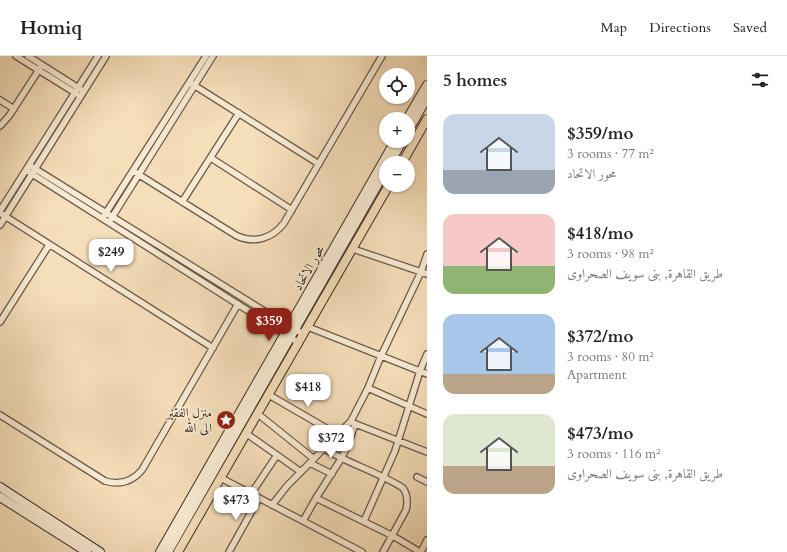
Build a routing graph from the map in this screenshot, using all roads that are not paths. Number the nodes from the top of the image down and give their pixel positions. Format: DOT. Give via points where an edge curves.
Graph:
graph roads {
  1 [pos="16,56"];
  2 [pos="28,56"];
  3 [pos="98,56"];
  4 [pos="106,56"];
  5 [pos="206,56"];
  6 [pos="213,56"];
  7 [pos="382,56"];
  8 [pos="40,67"];
  9 [pos="189,82"];
  10 [pos="195,85"];
  11 [pos="427,85"];
  12 [pos="76,90"];
  13 [pos="82,94"];
  14 [pos="427,98"];
  15 [pos="0,100"];
  16 [pos="14,109"];
  17 [pos="412,112"];
  18 [pos="239,113"];
  19 [pos="415,119"];
  20 [pos="427,119"];
  21 [pos="0,126"];
  22 [pos="391,148"];
  23 [pos="406,156"];
  24 [pos="211,158"];
  25 [pos="319,164"];
  26 [pos="29,165"];
  27 [pos="35,168"];
  28 [pos="26,170"];
  29 [pos="133,171"];
  30 [pos="32,174"];
  31 [pos="139,174"];
  32 [pos="379,182"];
  33 [pos="385,192"];
  34 [pos="182,202"];
  35 [pos="292,210"];
  36 [pos="2,214"];
  37 [pos="104,216"];
  38 [pos="112,217"];
  39 [pos="108,222"];
  40 [pos="0,225"];
  41 [pos="49,245"];
  42 [pos="353,249"];
  43 [pos="427,254"];
  44 [pos="421,272"];
  45 [pos="427,274"];
  46 [pos="238,304"];
  47 [pos="0,322"];
  48 [pos="306,331"];
  49 [pos="290,332"];
  50 [pos="299,343"];
  51 [pos="213,348"];
  52 [pos="427,354"];
  53 [pos="381,356"];
  54 [pos="420,371"];
  55 [pos="427,374"];
  56 [pos="368,388"];
  57 [pos="269,395"];
  58 [pos="408,406"];
  59 [pos="258,414"];
  60 [pos="427,414"];
  61 [pos="0,415"];
  62 [pos="353,423"];
  63 [pos="247,434"];
  64 [pos="338,435"];
  65 [pos="398,441"];
  66 [pos="324,448"];
  67 [pos="427,452"];
  68 [pos="278,455"];
  69 [pos="341,458"];
  70 [pos="312,461"];
  71 [pos="301,472"];
  72 [pos="332,474"];
  73 [pos="384,477"];
  74 [pos="417,477"];
  75 [pos="221,478"];
  76 [pos="427,482"];
  77 [pos="0,487"];
  78 [pos="251,494"];
  79 [pos="0,497"];
  80 [pos="258,498"];
  81 [pos="316,498"];
  82 [pos="272,505"];
  83 [pos="303,521"];
  84 [pos="364,521"];
  85 [pos="393,536"];
  86 [pos="427,540"];
  87 [pos="87,552"];
  88 [pos="100,552"];
  89 [pos="160,552"];
  90 [pos="168,552"];
  91 [pos="178,552"];
  92 [pos="229,552"];
  93 [pos="362,552"];
  94 [pos="383,552"];
  95 [pos="420,552"];
  1 -- 8 [label="street"];
  2 -- 8 [label="street"];
  3 -- 12 [label="street"];
  4 -- 13 [label="street"];
  5 -- 9 [label="street"];
  6 -- 10 [label="street"];
  7 -- 25 [label="street"];
  8 -- 12 [label="street"];
  8 -- 16 [label="street"];
  9 -- 10 [label="street"];
  9 -- 29 [label="street"];
  10 -- 18 [label="street"];
  10 -- 31 [label="street"];
  11 -- 17 [label="street"];
  12 -- 13 [label="street"];
  12 -- 26 [label="street"];
  13 -- 27 [label="street"];
  14 -- 19 [label="street"];
  15 -- 16 [label="street"];
  16 -- 21 [label="street"];
  18 -- 24 [label="street"];
  18 -- 25 [label="street"];
  20 -- 23 [label="main road"];
  22 -- 49 [label="street, محور الاتحاد"];
  24 -- 34 [label="street"];
  24 -- 35 [label="street"];
  25 -- 35 [label="street"];
  26 -- 27 [label="street"];
  26 -- 28 [label="street"];
  27 -- 30 [label="street"];
  27 -- 37 [label="street"];
  28 -- 30 [label="street"];
  28 -- 36 [label="street"];
  29 -- 31 [label="street"];
  29 -- 37 [label="street"];
  30 -- 36 [label="street"];
  30 -- 37 [label="street"];
  31 -- 34 [label="street"];
  31 -- 38 [label="street"];
  32 -- 49 [label="street, محور الاتحاد"];
  33 -- 42 [label="main road"];
  34 -- 35 [label="street" via="237,236 251,240 266,238 274,233 282,227"];
  36 -- 40 [label="street"];
  36 -- 41 [label="street"];
  37 -- 38 [label="street"];
  37 -- 39 [label="street"];
  38 -- 39 [label="street"];
  38 -- 49 [label="street"];
  39 -- 46 [label="street"];
  41 -- 47 [label="street"];
  41 -- 51 [label="street"];
  42 -- 44 [label="street"];
  42 -- 48 [label="main road"];
  43 -- 44 [label="street"];
  44 -- 45 [label="street"];
  44 -- 53 [label="street"];
  46 -- 49 [label="street"];
  46 -- 51 [label="street"];
  48 -- 49 [label="street"];
  48 -- 50 [label="main road"];
  48 -- 53 [label="street"];
  49 -- 50 [label="street"];
  49 -- 89 [label="street, محور الاتحاد"];
  49 -- 90 [label="street, محور الاتحاد"];
  50 -- 57 [label="main road"];
  51 -- 61 [label="street" via="142,470 128,481 105,481"];
  52 -- 54 [label="street"];
  53 -- 54 [label="street"];
  53 -- 56 [label="street"];
  54 -- 55 [label="street"];
  54 -- 58 [label="street"];
  56 -- 58 [label="street"];
  56 -- 62 [label="street"];
  57 -- 59 [label="main road"];
  57 -- 64 [label="street"];
  58 -- 60 [label="street"];
  58 -- 65 [label="street"];
  59 -- 63 [label="main road"];
  59 -- 70 [label="street"];
  62 -- 64 [label="street"];
  62 -- 65 [label="street"];
  62 -- 69 [label="street"];
  63 -- 68 [label="street"];
  63 -- 75 [label="main road"];
  64 -- 66 [label="street"];
  65 -- 67 [label="street"];
  65 -- 73 [label="street"];
  66 -- 69 [label="street"];
  66 -- 70 [label="street"];
  68 -- 71 [label="street"];
  68 -- 78 [label="street"];
  69 -- 72 [label="street"];
  69 -- 73 [label="street"];
  70 -- 71 [label="street"];
  70 -- 72 [label="street"];
  71 -- 82 [label="street"];
  72 -- 81 [label="street"];
  73 -- 84 [label="street"];
  73 -- 85 [label="street" via="403,488 407,496 406,510"];
  74 -- 76 [label="street"];
  75 -- 78 [label="street"];
  75 -- 91 [label="main road"];
  77 -- 88 [label="street"];
  78 -- 80 [label="street"];
  79 -- 87 [label="street"];
  80 -- 82 [label="street"];
  80 -- 92 [label="street"];
  81 -- 83 [label="street"];
  81 -- 84 [label="street"];
  82 -- 83 [label="street"];
  83 -- 93 [label="street"];
  84 -- 85 [label="street"];
  85 -- 94 [label="street"];
  85 -- 95 [label="street"];
  86 -- 95 [label="street"];
}
